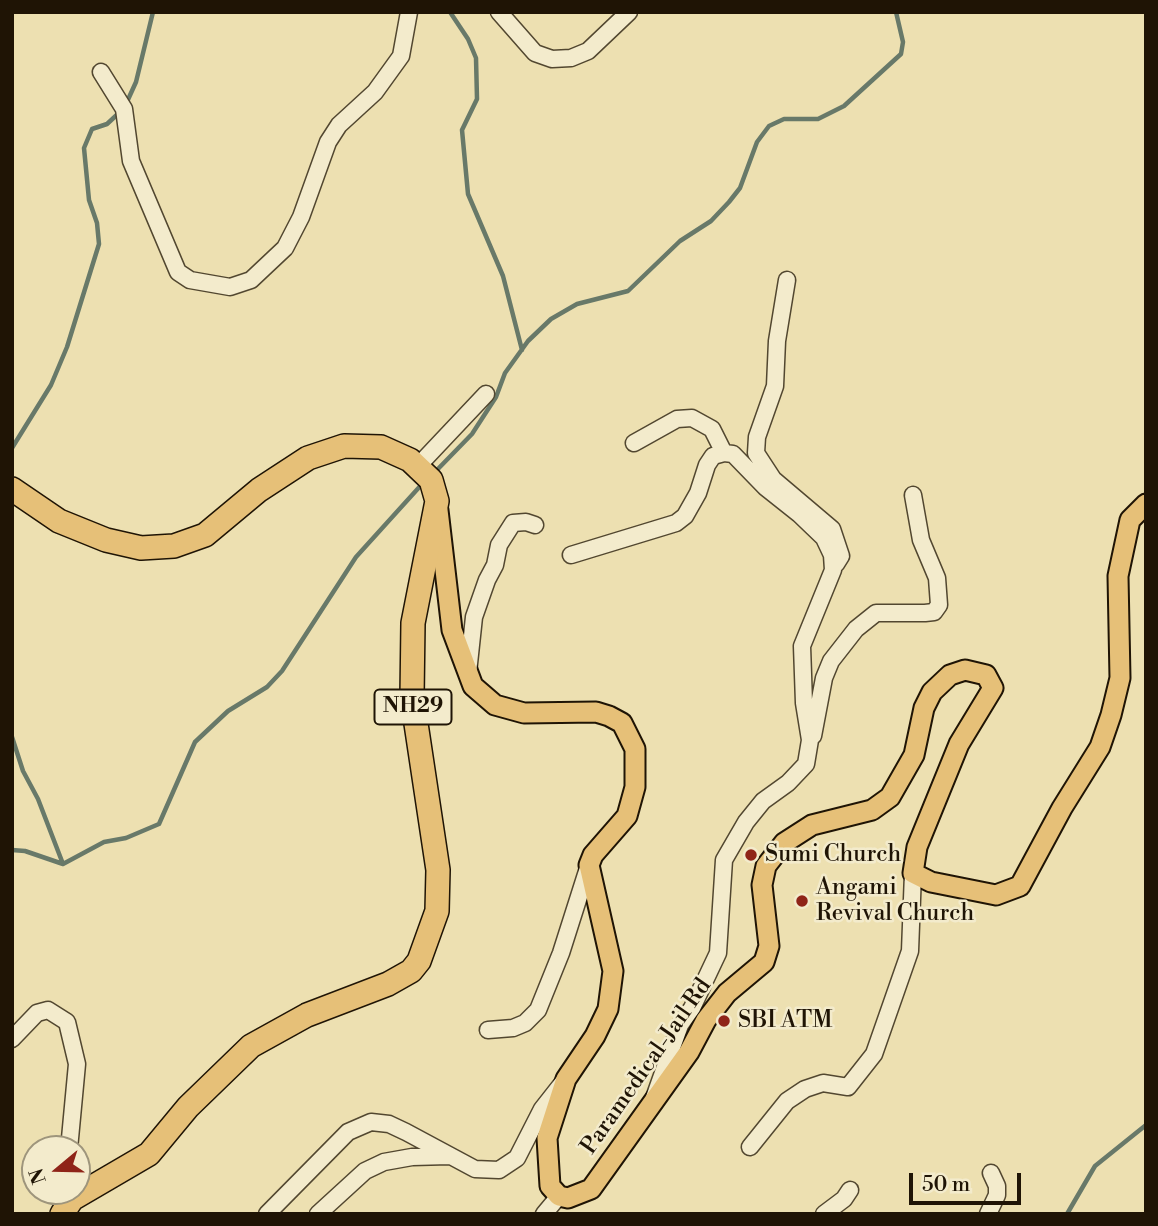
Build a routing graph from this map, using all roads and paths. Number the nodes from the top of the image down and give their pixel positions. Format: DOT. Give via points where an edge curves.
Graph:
graph roads {
  1 [pos="409,12"];
  2 [pos="499,12"];
  3 [pos="629,12"];
  4 [pos="101,72"];
  5 [pos="786,280"];
  6 [pos="486,394"];
  7 [pos="634,443"];
  8 [pos="724,453"];
  9 [pos="418,466"];
  10 [pos="12,489"];
  11 [pos="913,495"];
  12 [pos="436,501"];
  13 [pos="1146,504"];
  14 [pos="535,525"];
  15 [pos="571,555"];
  16 [pos="833,570"];
  17 [pos="468,676"];
  18 [pos="809,752"];
  19 [pos="589,865"];
  20 [pos="913,873"];
  21 [pos="488,1030"];
  22 [pos="12,1039"];
  23 [pos="566,1079"];
  24 [pos="652,1104"];
  25 [pos="70,1135"];
  26 [pos="750,1147"];
  27 [pos="451,1156"];
  28 [pos="991,1173"];
  29 [pos="91,1188"];
  30 [pos="850,1190"];
  31 [pos="560,1205"];
  32 [pos="267,1214"];
  33 [pos="318,1214"];
  34 [pos="544,1214"];
  35 [pos="824,1214"];
  36 [pos="988,1214"];
  1 -- 4 [label="street" via="401,56 328,142 285,248 251,279 230,286 199,282 178,272 131,161 124,109"];
  2 -- 3 [label="street" via="534,53 552,59 589,51"];
  5 -- 16 [label="street" via="775,386 756,453 773,479 832,529 841,556"];
  6 -- 9 [label="street"];
  7 -- 8 [label="street" via="677,419 692,418 712,429"];
  8 -- 15 [label="street" via="713,456 698,493 676,523"];
  8 -- 16 [label="street" via="733,454 824,538"];
  9 -- 10 [label="highway" via="381,447 344,446 298,464 205,535 174,546 141,548 59,521"];
  9 -- 12 [label="highway" via="431,480"];
  11 -- 18 [label="street" via="921,540 937,578 939,606 925,613 876,613 841,646 824,678"];
  12 -- 17 [label="main road" via="452,630"];
  12 -- 29 [label="highway, NH29" via="412,648 412,697 438,870 437,911 419,961 388,984 307,1015 251,1046 188,1107 149,1154"];
  13 -- 20 [label="main road" via="1130,520 1118,576 1120,678 1111,715 1100,747 1035,863 1020,886 996,895 931,882"];
  14 -- 17 [label="street" via="513,523 499,545 474,617"];
  16 -- 18 [label="street" via="802,646"];
  17 -- 19 [label="main road" via="495,705 524,713 596,712 622,723 635,749 636,767 627,816"];
  18 -- 24 [label="street" via="800,771 763,801 746,822 724,860 718,953 676,1034"];
  19 -- 21 [label="street" via="538,1010 513,1028"];
  19 -- 23 [label="main road, Paramedical-Jail Rd" via="613,971 608,1009"];
  20 -- 24 [label="main road, Paramedical-Jail Rd" via="917,847 959,744 991,695 993,683 986,675 957,672 932,692 914,754 890,797 872,810 812,825 784,843 766,866 762,885 769,946 764,962 727,992"];
  20 -- 26 [label="street" via="910,951 874,1054 848,1087 823,1083 787,1101"];
  22 -- 25 [label="street" via="37,1013 48,1010 67,1022 77,1064"];
  23 -- 27 [label="street" via="507,1166 475,1169"];
  23 -- 31 [label="main road, Paramedical-Jail Rd" via="547,1138 548,1176"];
  24 -- 31 [label="main road, Paramedical-Jail Rd" via="591,1189"];
  27 -- 32 [label="street" via="389,1124 357,1126"];
  27 -- 33 [label="street" via="384,1162 365,1171"];
  28 -- 36 [label="street" via="997,1195"];
  30 -- 35 [label="street"];
  31 -- 34 [label="street"];
}
